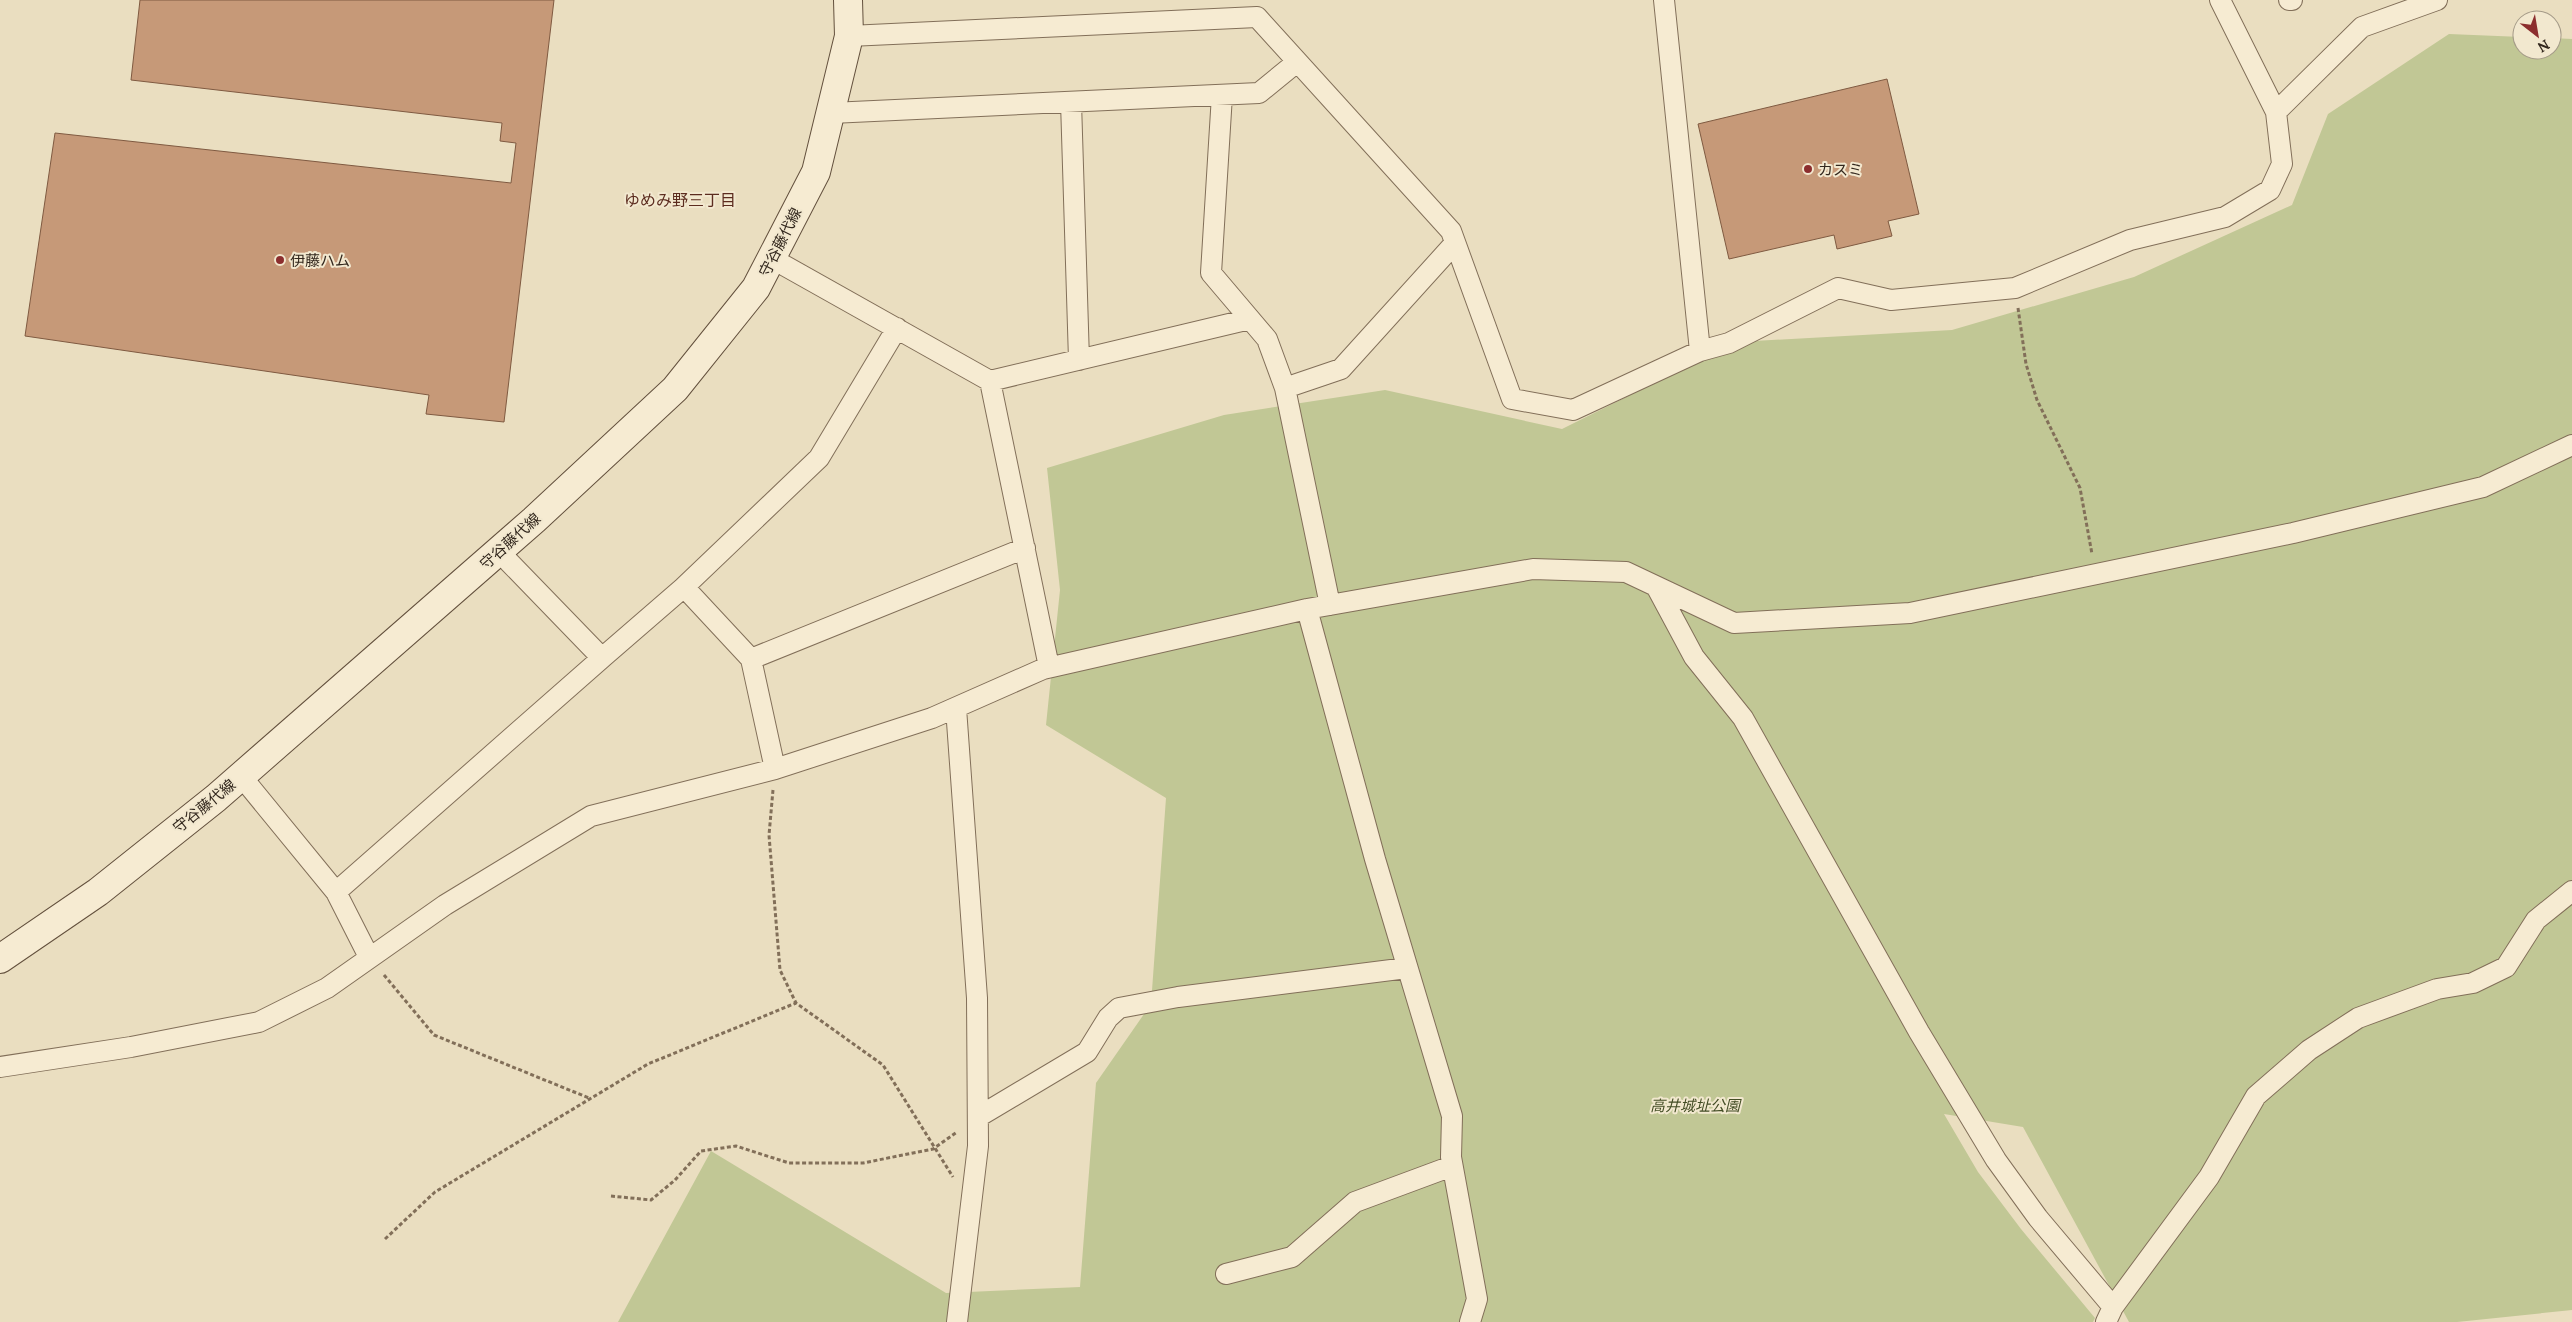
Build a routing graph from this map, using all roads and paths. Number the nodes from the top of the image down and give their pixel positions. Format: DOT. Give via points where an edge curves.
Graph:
graph roads {
  1 [pos="848,0"];
  2 [pos="1664,0"];
  3 [pos="2220,0"];
  4 [pos="2437,0"];
  5 [pos="849,36"];
  6 [pos="1297,62"];
  7 [pos="1222,95"];
  8 [pos="1071,102"];
  9 [pos="2276,112"];
  10 [pos="830,113"];
  11 [pos="1455,243"];
  12 [pos="771,258"];
  13 [pos="2016,288"];
  14 [pos="1250,319"];
  15 [pos="897,328"];
  16 [pos="1700,351"];
  17 [pos="1079,360"];
  18 [pos="990,380"];
  19 [pos="1285,388"];
  20 [pos="2572,445"];
  21 [pos="1025,548"];
  22 [pos="500,550"];
  23 [pos="2096,574"];
  24 [pos="684,587"];
  25 [pos="1657,588"];
  26 [pos="1330,605"];
  27 [pos="1307,610"];
  28 [pos="602,658"];
  29 [pos="751,658"];
  30 [pos="1049,667"];
  31 [pos="956,708"];
  32 [pos="775,769"];
  33 [pos="241,776"];
  34 [pos="2572,891"];
  35 [pos="336,892"];
  36 [pos="369,957"];
  37 [pos="0,959"];
  38 [pos="1407,968"];
  39 [pos="796,1003"];
  40 [pos="0,1067"];
  41 [pos="590,1098"];
  42 [pos="978,1117"];
  43 [pos="933,1149"];
  44 [pos="1452,1166"];
  45 [pos="611,1196"];
  46 [pos="972,1205"];
  47 [pos="385,1239"];
  48 [pos="1226,1274"];
  49 [pos="2109,1314"];
  50 [pos="957,1322"];
  51 [pos="1470,1322"];
  1 -- 5 [label="main road, 守谷藤代線"];
  2 -- 16 [label="street"];
  3 -- 9 [label="street"];
  4 -- 9 [label="street" via="2362,27"];
  5 -- 6 [label="street" via="1257,17"];
  5 -- 10 [label="main road, 守谷藤代線"];
  6 -- 7 [label="street" via="1259,93"];
  6 -- 11 [label="street" via="1451,231"];
  7 -- 8 [label="street"];
  7 -- 14 [label="street" via="1211,273"];
  8 -- 10 [label="street"];
  8 -- 17 [label="street"];
  9 -- 13 [label="street" via="2282,164 2270,190 2224,217 2130,240"];
  10 -- 12 [label="main road, 守谷藤代線" via="816,172"];
  11 -- 16 [label="street" via="1512,399 1573,410"];
  11 -- 19 [label="street" via="1341,369"];
  12 -- 15 [label="street"];
  12 -- 22 [label="main road, 守谷藤代線" via="756,288 675,390"];
  13 -- 16 [label="street" via="1891,300 1838,288 1729,342"];
  13 -- 23 [label="path" via="2026,364 2037,400 2080,488"];
  14 -- 17 [label="street"];
  14 -- 19 [label="street" via="1267,339"];
  15 -- 18 [label="street"];
  15 -- 24 [label="street" via="819,458"];
  17 -- 18 [label="street"];
  18 -- 21 [label="street"];
  19 -- 26 [label="street"];
  20 -- 23 [label="street" via="2483,487 2293,533"];
  21 -- 29 [label="street"];
  21 -- 30 [label="street"];
  22 -- 28 [label="street"];
  22 -- 33 [label="main road, 守谷藤代線"];
  23 -- 25 [label="street" via="1910,613 1734,623"];
  24 -- 28 [label="street"];
  24 -- 29 [label="street"];
  25 -- 26 [label="street" via="1626,572 1533,568"];
  25 -- 49 [label="street" via="1694,657 1743,718 1919,1032 1996,1160"];
  26 -- 27 [label="street"];
  27 -- 30 [label="street"];
  27 -- 38 [label="street"];
  28 -- 35 [label="street"];
  29 -- 32 [label="street"];
  30 -- 31 [label="street"];
  31 -- 32 [label="street"];
  31 -- 42 [label="street" via="977,998"];
  32 -- 36 [label="street" via="591,816 445,905"];
  32 -- 39 [label="path" via="769,835 779,961"];
  33 -- 35 [label="street"];
  33 -- 37 [label="main road, 守谷藤代線" via="98,892"];
  34 -- 49 [label="street" via="2536,920 2506,967 2473,983 2438,990 2358,1018 2309,1050 2256,1096 2209,1177"];
  35 -- 36 [label="street"];
  36 -- 40 [label="street" via="327,988 259,1022 131,1047"];
  36 -- 41 [label="path" via="434,1035"];
  38 -- 42 [label="street" via="1178,997 1119,1008 1108,1018 1087,1052"];
  38 -- 44 [label="street" via="1452,1116"];
  39 -- 41 [label="path" via="648,1064"];
  39 -- 43 [label="path" via="883,1065"];
  41 -- 47 [label="path" via="435,1192"];
  42 -- 43 [label="path"];
  42 -- 46 [label="street"];
  43 -- 45 [label="path" via="863,1163 789,1163 736,1146 719,1148 701,1151 675,1180 651,1200"];
  43 -- 46 [label="path"];
  44 -- 48 [label="street" via="1355,1202 1292,1257"];
  44 -- 51 [label="street" via="1477,1299"];
  46 -- 50 [label="street"];
}
